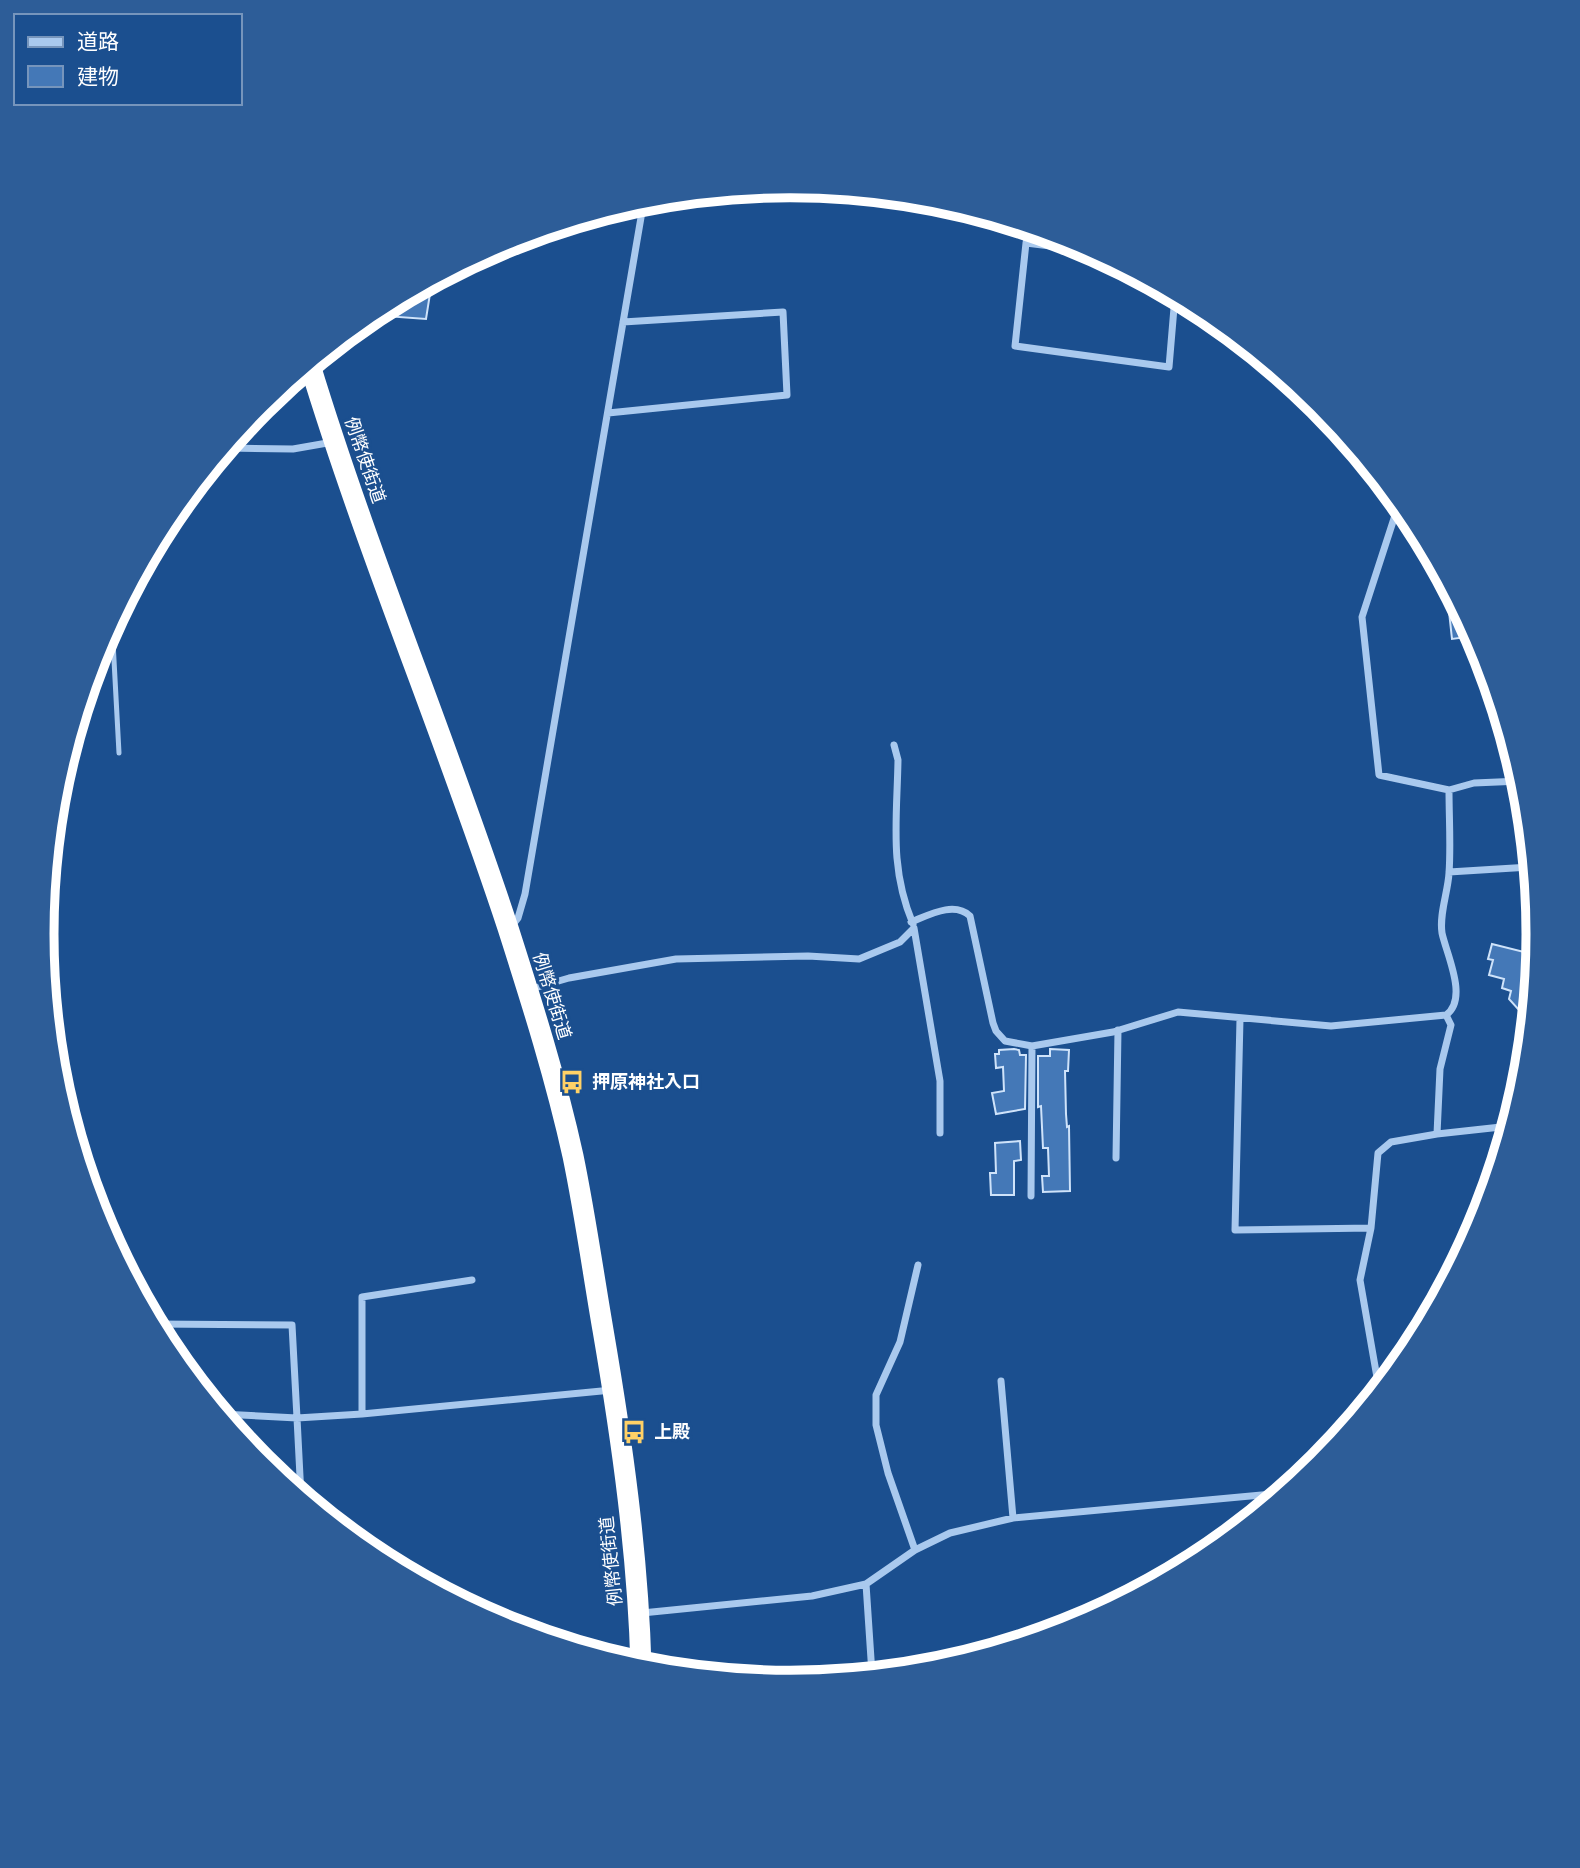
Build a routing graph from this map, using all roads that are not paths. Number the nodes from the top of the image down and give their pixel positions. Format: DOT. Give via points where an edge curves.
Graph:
graph roads {
  1 [pos="642,213"];
  2 [pos="1027,237"];
  3 [pos="1026,243"];
  4 [pos="1050,246"];
  5 [pos="1174,307"];
  6 [pos="623,322"];
  7 [pos="313,374"];
  8 [pos="608,413"];
  9 [pos="333,442"];
  10 [pos="238,448"];
  11 [pos="1395,515"];
  12 [pos="113,645"];
  13 [pos="894,745"];
  14 [pos="119,753"];
  15 [pos="1510,781"];
  16 [pos="1449,790"];
  17 [pos="1522,868"];
  18 [pos="1450,872"];
  19 [pos="913,925"];
  20 [pos="508,930"];
  21 [pos="527,990"];
  22 [pos="1446,1015"];
  23 [pos="1240,1019"];
  24 [pos="1118,1030"];
  25 [pos="1032,1046"];
  26 [pos="1500,1127"];
  27 [pos="940,1133"];
  28 [pos="1437,1134"];
  29 [pos="1116,1158"];
  30 [pos="1031,1196"];
  31 [pos="1371,1228"];
  32 [pos="918,1265"];
  33 [pos="472,1280"];
  34 [pos="166,1324"];
  35 [pos="1377,1378"];
  36 [pos="1001,1381"];
  37 [pos="614,1390"];
  38 [pos="362,1415"];
  39 [pos="234,1416"];
  40 [pos="297,1418"];
  41 [pos="300,1483"];
  42 [pos="1266,1495"];
  43 [pos="1013,1518"];
  44 [pos="915,1550"];
  45 [pos="866,1584"];
  46 [pos="639,1614"];
  47 [pos="640,1655"];
  48 [pos="871,1665"];
  1 -- 6 [label="street"];
  2 -- 3 [label="street"];
  3 -- 4 [label="street"];
  3 -- 5 [label="street" via="1016,346 1169,367"];
  6 -- 8 [label="street"];
  6 -- 8 [label="street" via="783,312 787,395"];
  7 -- 9 [label="highway, 例幣使街道"];
  8 -- 20 [label="street" via="525,894 518,918"];
  9 -- 10 [label="street" via="293,449"];
  9 -- 20 [label="highway, 例幣使街道"];
  11 -- 16 [label="street" via="1362,617 1379,775"];
  12 -- 14 [label="lane"];
  13 -- 19 [label="street" via="898,760 895,862"];
  15 -- 16 [label="street"];
  16 -- 18 [label="street"];
  17 -- 18 [label="street"];
  18 -- 22 [label="street" via="1441,929 1455,976 1455,996 1454,1007"];
  19 -- 21 [label="street" via="900,942 859,958 676,959"];
  19 -- 25 [label="street" via="951,909 970,916 996,1031 1005,1041"];
  19 -- 27 [label="street" via="940,1081"];
  20 -- 21 [label="highway, 例幣使街道"];
  21 -- 37 [label="highway, 例幣使街道" via="573,1157"];
  22 -- 23 [label="street" via="1331,1026"];
  22 -- 28 [label="street" via="1451,1025 1440,1069"];
  23 -- 24 [label="street" via="1178,1012"];
  23 -- 31 [label="street" via="1235,1230"];
  24 -- 25 [label="street"];
  24 -- 29 [label="street"];
  25 -- 30 [label="street"];
  26 -- 28 [label="street"];
  28 -- 31 [label="street" via="1391,1142 1378,1153"];
  31 -- 35 [label="street" via="1360,1280"];
  32 -- 44 [label="street" via="900,1342 876,1395 876,1425 888,1473"];
  33 -- 38 [label="street" via="362,1297"];
  34 -- 40 [label="street" via="292,1325"];
  36 -- 43 [label="street"];
  37 -- 38 [label="street"];
  37 -- 46 [label="highway, 例幣使街道"];
  38 -- 40 [label="street"];
  39 -- 40 [label="street"];
  40 -- 41 [label="street"];
  42 -- 43 [label="street"];
  43 -- 44 [label="street" via="950,1533"];
  44 -- 45 [label="street"];
  45 -- 46 [label="street" via="811,1596"];
  45 -- 48 [label="street"];
  46 -- 47 [label="highway, 例幣使街道"];
}
